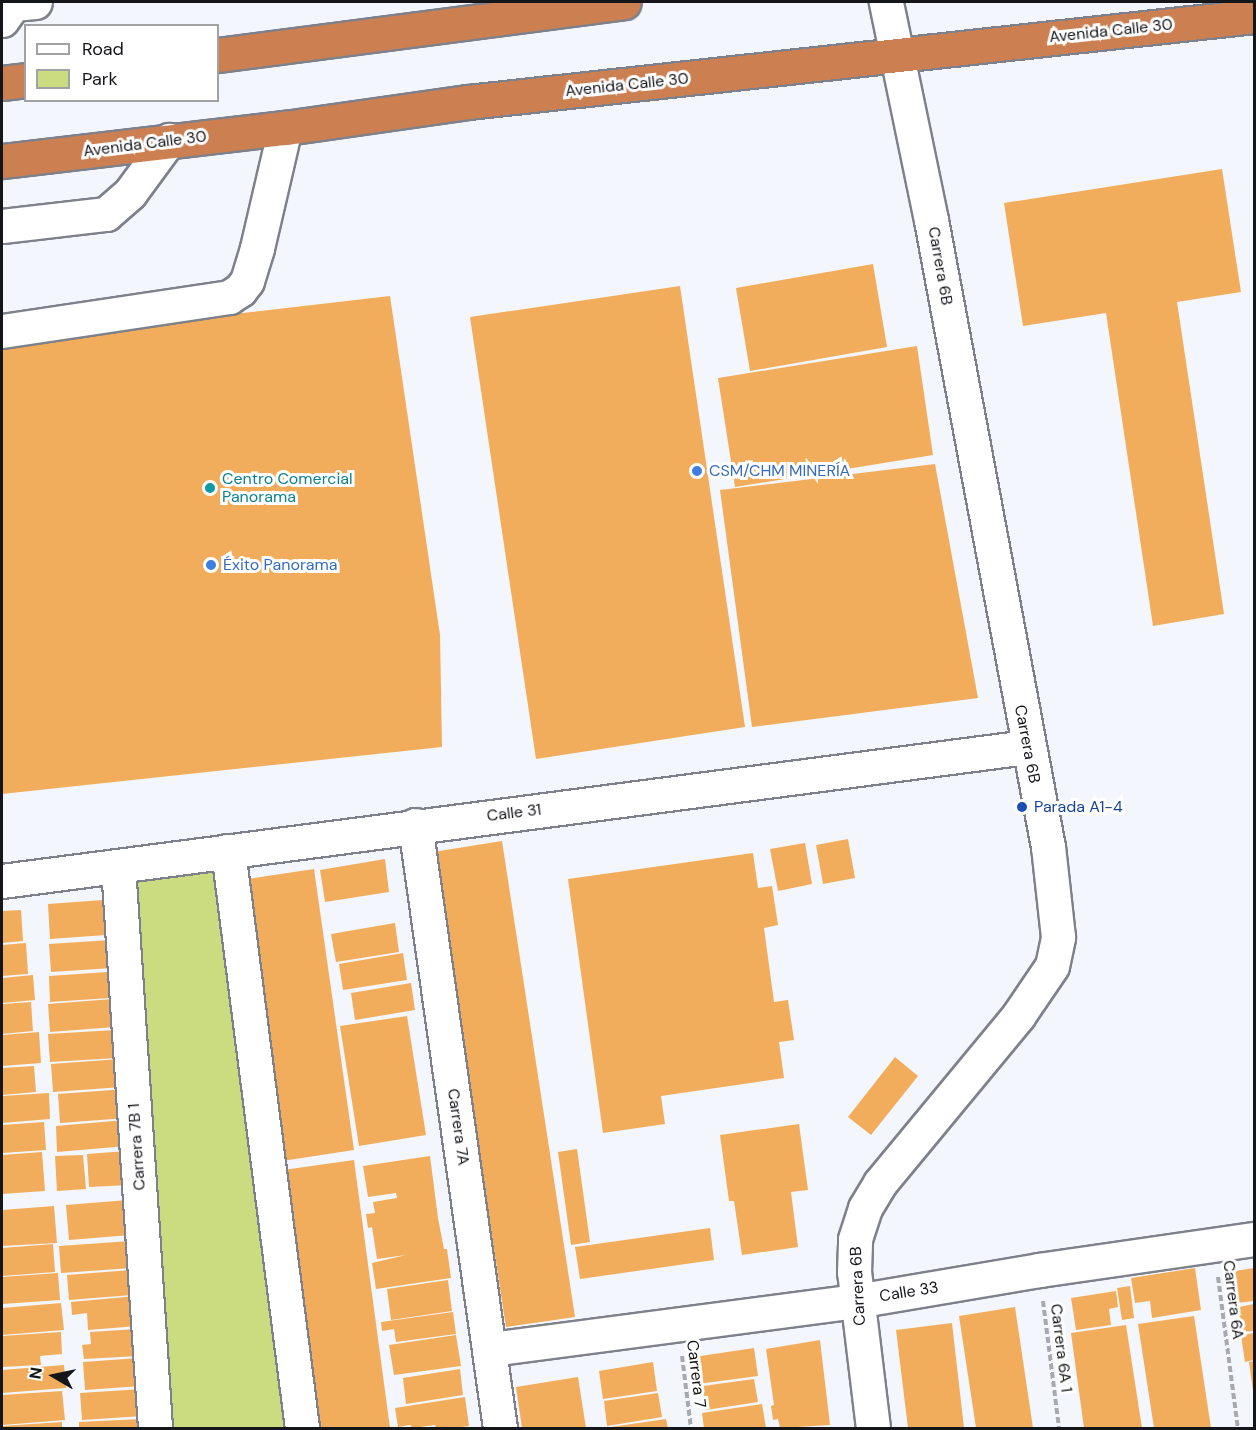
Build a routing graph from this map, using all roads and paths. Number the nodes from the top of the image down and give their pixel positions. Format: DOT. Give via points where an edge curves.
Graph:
graph roads {
  1 [pos="35,2"];
  2 [pos="624,2"];
  3 [pos="886,2"];
  4 [pos="1254,16"];
  5 [pos="2,20"];
  6 [pos="219,55"];
  7 [pos="897,55"];
  8 [pos="24,80"];
  9 [pos="2,83"];
  10 [pos="285,128"];
  11 [pos="169,140"];
  12 [pos="2,161"];
  13 [pos="2,226"];
  14 [pos="2,331"];
  15 [pos="1027,747"];
  16 [pos="415,825"];
  17 [pos="228,851"];
  18 [pos="118,866"];
  19 [pos="2,881"];
  20 [pos="1254,1239"];
  21 [pos="1214,1246"];
  22 [pos="1039,1270"];
  23 [pos="856,1300"];
  24 [pos="677,1322"];
  25 [pos="491,1349"];
  26 [pos="155,1428"];
  27 [pos="302,1428"];
  28 [pos="500,1428"];
  29 [pos="691,1428"];
  30 [pos="873,1428"];
  31 [pos="1059,1428"];
  32 [pos="1238,1428"];
  1 -- 5 [label="street" via="13,4"];
  2 -- 6 [label="highway"];
  3 -- 7 [label="street, Carrera 6B"];
  4 -- 7 [label="highway, Avenida Calle 30"];
  7 -- 10 [label="highway, Avenida Calle 30" via="468,102"];
  7 -- 15 [label="street, Carrera 6B"];
  8 -- 9 [label="highway"];
  10 -- 11 [label="highway, Avenida Calle 30"];
  10 -- 14 [label="street" via="257,248 247,281 240,290 229,297"];
  11 -- 12 [label="highway, Avenida Calle 30"];
  11 -- 13 [label="street" via="130,193 106,214"];
  15 -- 16 [label="street, Calle 31"];
  15 -- 23 [label="street, Carrera 6B" via="1048,847 1057,952 1052,966 1018,1016 880,1183 865,1208 855,1239"];
  16 -- 17 [label="street, Calle 31"];
  16 -- 25 [label="street, Carrera 7A"];
  17 -- 18 [label="street, Calle 31"];
  17 -- 27 [label="street"];
  18 -- 19 [label="street, Calle 31"];
  18 -- 26 [label="street, Carrera 7B 1"];
  20 -- 21 [label="street, Calle 33"];
  21 -- 22 [label="street, Calle 33"];
  21 -- 32 [label="path, Carrera 6A"];
  22 -- 23 [label="street, Calle 33"];
  22 -- 31 [label="path, Carrera 6A 1"];
  23 -- 24 [label="street, Calle 33"];
  23 -- 30 [label="street, Carrera 6B"];
  24 -- 25 [label="street, Calle 33"];
  24 -- 29 [label="path, Carrera 7"];
  25 -- 28 [label="street, Carrera 7A"];
}
